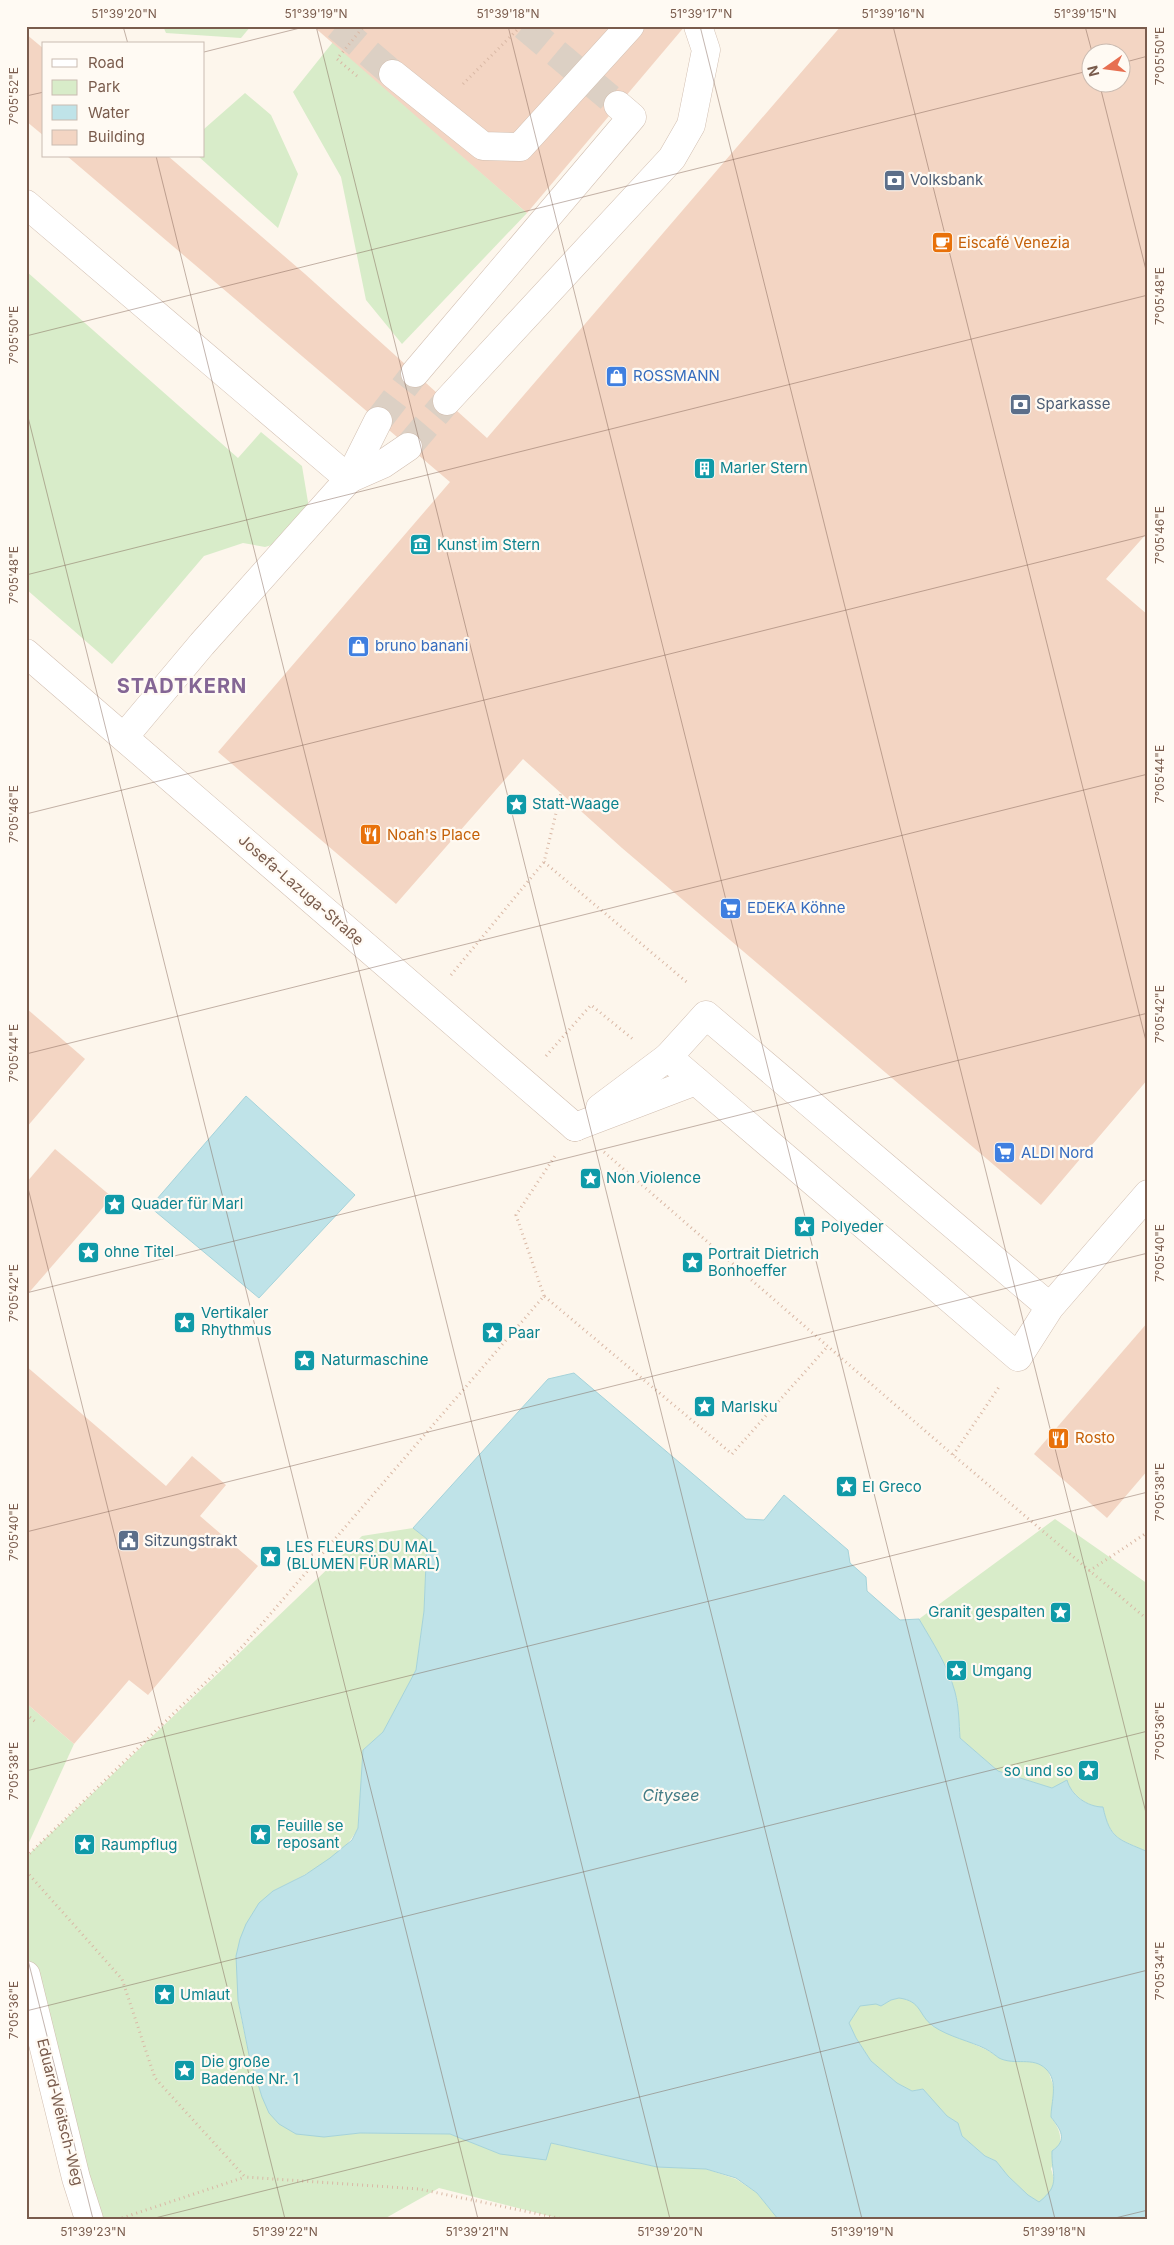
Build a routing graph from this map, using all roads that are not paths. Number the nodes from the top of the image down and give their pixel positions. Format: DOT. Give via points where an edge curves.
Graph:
graph roads {
  1 [pos="630,26"];
  2 [pos="698,26"];
  3 [pos="392,74"];
  4 [pos="625,111"];
  5 [pos="26,204"];
  6 [pos="415,373"];
  7 [pos="447,402"];
  8 [pos="378,421"];
  9 [pos="408,447"];
  10 [pos="349,479"];
  11 [pos="26,654"];
  12 [pos="124,738"];
  13 [pos="668,1057"];
  14 [pos="696,1081"];
  15 [pos="575,1127"];
  16 [pos="1148,1194"];
  17 [pos="1050,1307"];
  18 [pos="26,1975"];
  19 [pos="89,2219"];
  1 -- 3 [label="street" via="520,147 483,146"];
  2 -- 7 [label="street" via="706,50 690,125 672,158"];
  4 -- 6 [label="street"];
  5 -- 10 [label="street"];
  8 -- 10 [label="street"];
  9 -- 10 [label="street" via="383,464"];
  10 -- 12 [label="street" via="202,644"];
  11 -- 12 [label="street, Josefa-Lazuga-Straße"];
  12 -- 15 [label="street, Josefa-Lazuga-Straße"];
  13 -- 14 [label="street"];
  13 -- 15 [label="street"];
  13 -- 17 [label="street" via="706,1015"];
  14 -- 15 [label="street"];
  14 -- 17 [label="street" via="1018,1358"];
  16 -- 17 [label="street"];
  18 -- 19 [label="street, Eduard-Weitsch-Weg"];
}
